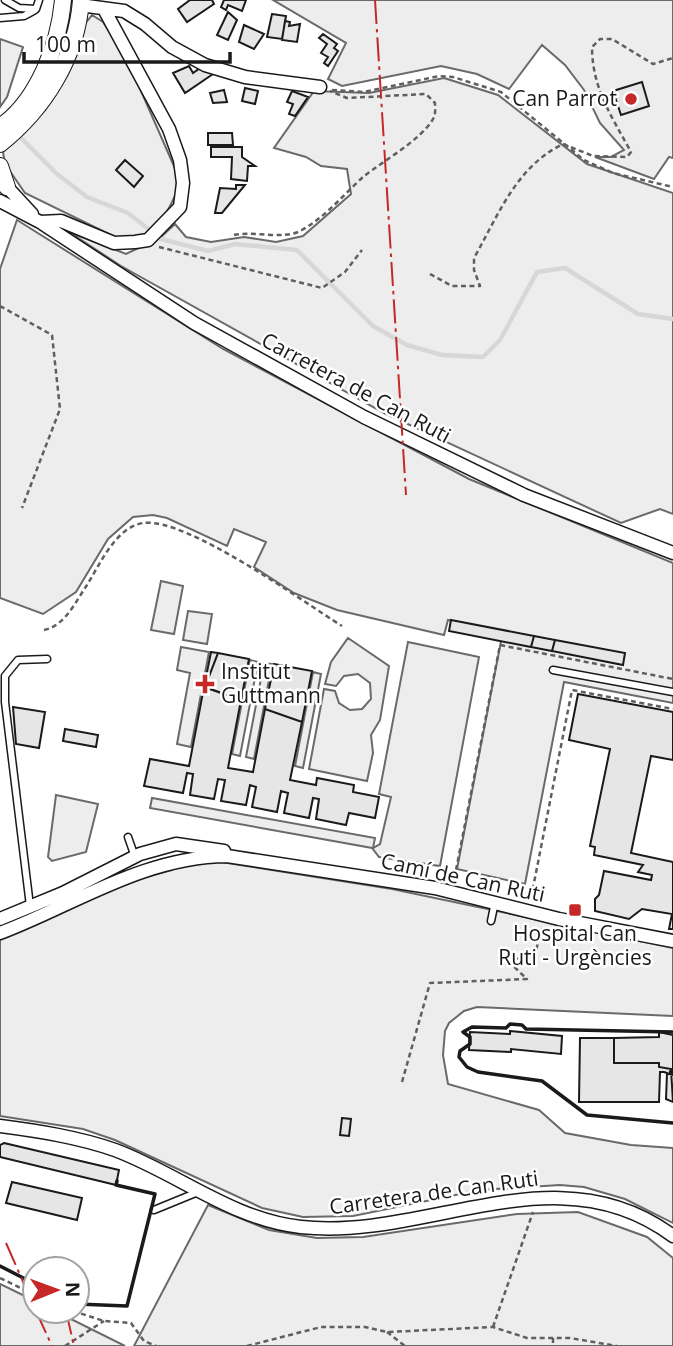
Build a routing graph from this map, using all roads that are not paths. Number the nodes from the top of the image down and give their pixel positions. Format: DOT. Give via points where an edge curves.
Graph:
graph roads {
  1 [pos="5,0"];
  2 [pos="39,0"];
  3 [pos="63,0"];
  4 [pos="80,2"];
  5 [pos="36,9"];
  6 [pos="105,10"];
  7 [pos="0,19"];
  8 [pos="320,87"];
  9 [pos="35,102"];
  10 [pos="0,127"];
  11 [pos="0,134"];
  12 [pos="0,144"];
  13 [pos="0,166"];
  14 [pos="2,190"];
  15 [pos="40,222"];
  16 [pos="673,553"];
  17 [pos="47,659"];
  18 [pos="553,670"];
  19 [pos="673,692"];
  20 [pos="128,837"];
  21 [pos="135,857"];
  22 [pos="244,857"];
  23 [pos="186,859"];
  24 [pos="77,901"];
  25 [pos="495,902"];
  26 [pos="30,908"];
  27 [pos="0,919"];
  28 [pos="491,921"];
  29 [pos="0,927"];
  30 [pos="0,933"];
  31 [pos="673,941"];
  32 [pos="0,1126"];
  33 [pos="200,1191"];
  34 [pos="154,1210"];
  35 [pos="673,1236"];
  1 -- 5 [label="lane" via="19,8"];
  2 -- 5 [label="lane"];
  3 -- 9 [label="street"];
  4 -- 6 [label="street"];
  4 -- 9 [label="street" via="61,71"];
  5 -- 7 [label="lane" via="24,16"];
  6 -- 8 [label="street" via="124,11 205,65 245,77"];
  6 -- 15 [label="street" via="169,129 180,160 180,207 141,241 114,243 61,220"];
  9 -- 10 [label="street"];
  9 -- 11 [label="street"];
  9 -- 12 [label="street"];
  13 -- 14 [label="street"];
  14 -- 15 [label="street, Carretera de Can Ruti"];
  15 -- 16 [label="street, Carretera de Can Ruti" via="194,323 363,417 524,495"];
  17 -- 26 [label="lane" via="18,660 5,676"];
  18 -- 19 [label="lane"];
  20 -- 21 [label="lane"];
  21 -- 22 [label="street, Camí de Can Ruti" via="176,844"];
  21 -- 23 [label="street, Camí de Can Ruti"];
  21 -- 24 [label="street, Camí de Can Ruti" via="131,865 82,891"];
  21 -- 26 [label="street, Camí de Can Ruti"];
  22 -- 23 [label="street, Camí de Can Ruti"];
  22 -- 25 [label="street, Camí de Can Ruti"];
  23 -- 24 [label="street, Camí de Can Ruti" via="148,868"];
  24 -- 30 [label="street, Camí de Can Ruti"];
  25 -- 28 [label="lane"];
  25 -- 31 [label="street, Camí de Can Ruti"];
  26 -- 27 [label="street, Camí de Can Ruti"];
  26 -- 29 [label="street, Camí de Can Ruti"];
  32 -- 33 [label="street, Carretera de Can Ruti" via="41,1131 113,1150"];
  33 -- 34 [label="lane"];
  33 -- 35 [label="street, Carretera de Can Ruti" via="256,1218 300,1227 345,1228 539,1196 597,1201 659,1225"];
}
